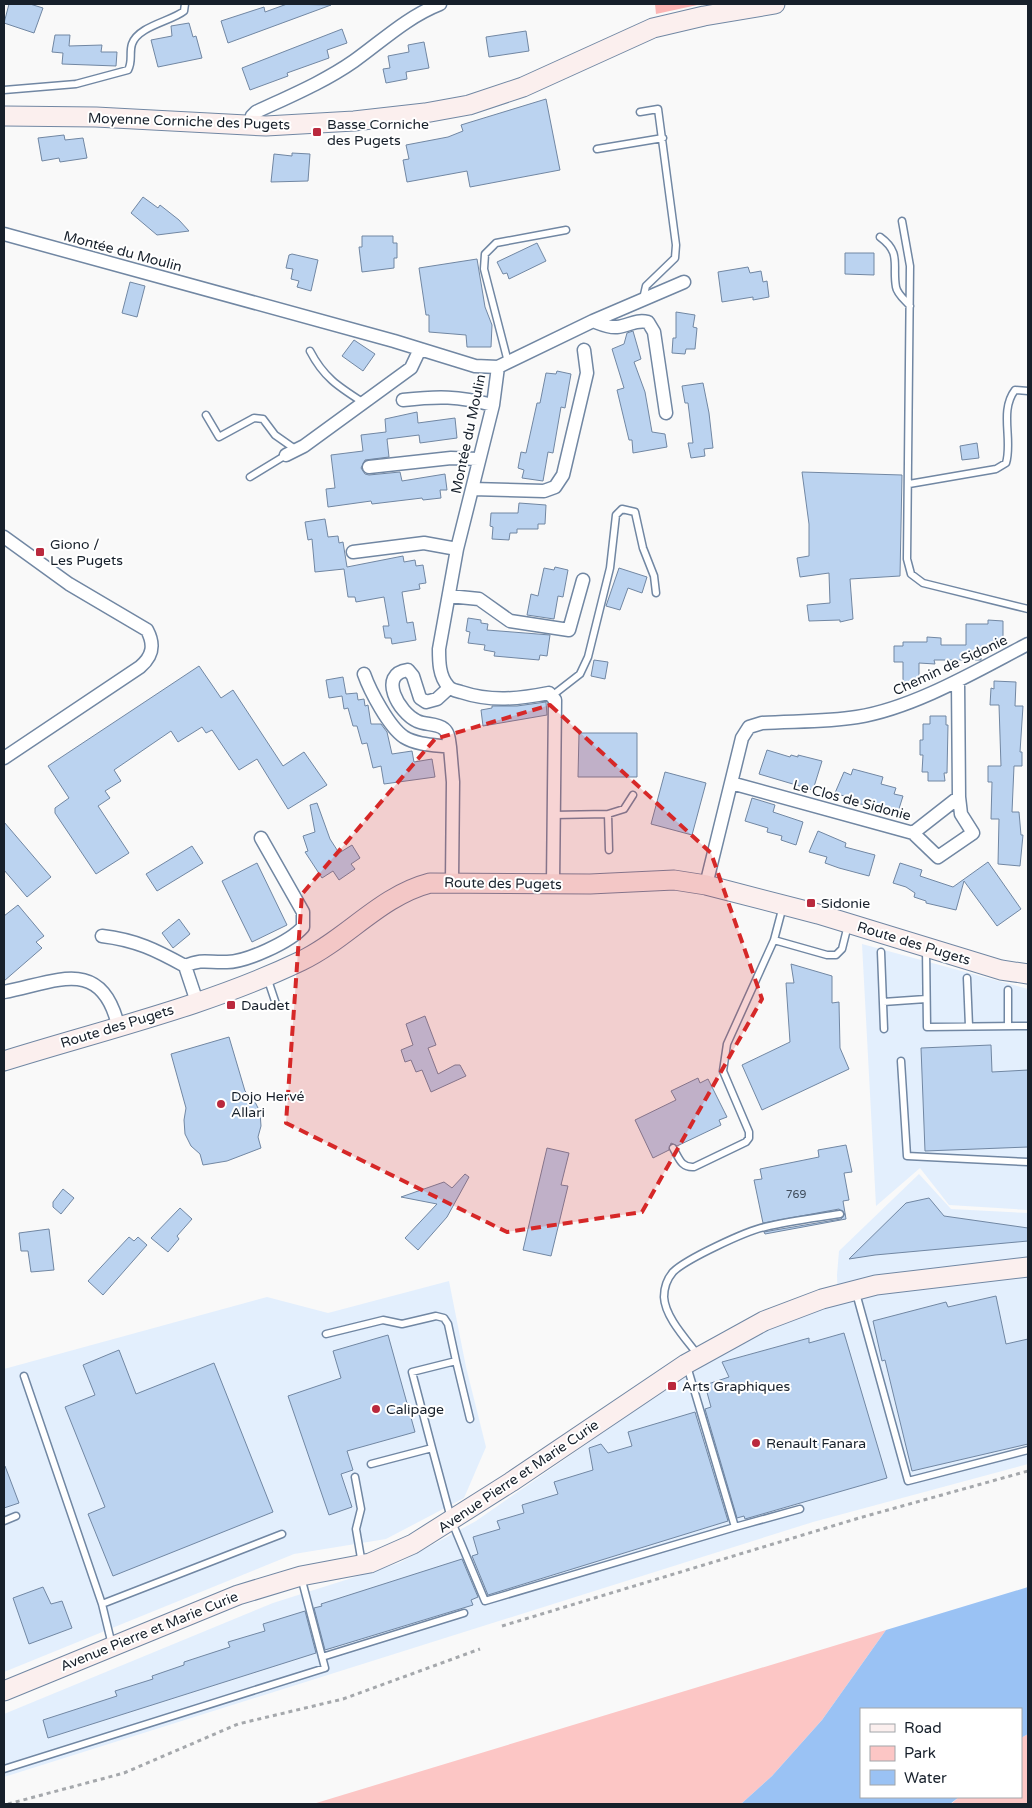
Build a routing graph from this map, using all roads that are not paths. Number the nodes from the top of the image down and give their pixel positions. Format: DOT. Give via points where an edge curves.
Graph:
graph roads {
  1 [pos="185,4"];
  2 [pos="440,4"];
  3 [pos="775,4"];
  4 [pos="4,90"];
  5 [pos="640,112"];
  6 [pos="4,116"];
  7 [pos="249,126"];
  8 [pos="662,138"];
  9 [pos="597,149"];
  10 [pos="902,221"];
  11 [pos="566,230"];
  12 [pos="4,234"];
  13 [pos="880,238"];
  14 [pos="684,282"];
  15 [pos="643,300"];
  16 [pos="910,306"];
  17 [pos="593,321"];
  18 [pos="420,349"];
  19 [pos="584,350"];
  20 [pos="310,351"];
  21 [pos="503,364"];
  22 [pos="1028,390"];
  23 [pos="403,400"];
  24 [pos="364,403"];
  25 [pos="492,406"];
  26 [pos="666,412"];
  27 [pos="206,415"];
  28 [pos="290,452"];
  29 [pos="478,459"];
  30 [pos="369,467"];
  31 [pos="250,477"];
  32 [pos="909,484"];
  33 [pos="472,489"];
  34 [pos="4,537"];
  35 [pos="457,549"];
  36 [pos="353,552"];
  37 [pos="583,580"];
  38 [pos="656,593"];
  39 [pos="449,596"];
  40 [pos="1028,609"];
  41 [pos="1028,644"];
  42 [pos="364,674"];
  43 [pos="958,681"];
  44 [pos="449,688"];
  45 [pos="553,695"];
  46 [pos="450,747"];
  47 [pos="4,758"];
  48 [pos="730,783"];
  49 [pos="633,795"];
  50 [pos="959,797"];
  51 [pos="608,814"];
  52 [pos="553,815"];
  53 [pos="913,833"];
  54 [pos="261,838"];
  55 [pos="609,850"];
  56 [pos="452,881"];
  57 [pos="553,884"];
  58 [pos="706,885"];
  59 [pos="783,904"];
  60 [pos="848,923"];
  61 [pos="102,936"];
  62 [pos="774,940"];
  63 [pos="926,947"];
  64 [pos="881,952"];
  65 [pos="185,966"];
  66 [pos="1028,974"];
  67 [pos="267,976"];
  68 [pos="967,978"];
  69 [pos="1008,990"];
  70 [pos="4,992"];
  71 [pos="926,999"];
  72 [pos="197,1002"];
  73 [pos="883,1002"];
  74 [pos="276,1004"];
  75 [pos="118,1026"];
  76 [pos="969,1026"];
  77 [pos="1008,1026"];
  78 [pos="1028,1026"];
  79 [pos="884,1029"];
  80 [pos="4,1061"];
  81 [pos="902,1061"];
  82 [pos="673,1148"];
  83 [pos="1028,1162"];
  84 [pos="840,1214"];
  85 [pos="1028,1267"];
  86 [pos="855,1289"];
  87 [pos="326,1334"];
  88 [pos="691,1354"];
  89 [pos="456,1361"];
  90 [pos="24,1376"];
  91 [pos="470,1418"];
  92 [pos="432,1448"];
  93 [pos="1028,1450"];
  94 [pos="371,1464"];
  95 [pos="355,1476"];
  96 [pos="800,1509"];
  97 [pos="450,1513"];
  98 [pos="16,1516"];
  99 [pos="4,1521"];
  100 [pos="735,1528"];
  101 [pos="282,1534"];
  102 [pos="363,1565"];
  103 [pos="300,1576"];
  104 [pos="102,1604"];
  105 [pos="464,1614"];
  106 [pos="112,1645"];
  107 [pos="322,1657"];
  108 [pos="4,1691"];
  109 [pos="4,1769"];
  1 -- 4 [label="lane" via="184,11 177,16 157,23 134,40 131,45 132,63 128,70 76,84"];
  2 -- 7 [label="street" via="400,25 324,80 256,112"];
  3 -- 7 [label="main road, Moyenne Corniche des Pugets" via="653,28 523,87 469,105 354,121"];
  5 -- 8 [label="lane" via="658,109"];
  6 -- 7 [label="main road, Moyenne Corniche des Pugets" via="96,117"];
  8 -- 9 [label="lane"];
  8 -- 15 [label="lane" via="675,258 646,286"];
  10 -- 16 [label="lane" via="910,266"];
  11 -- 21 [label="lane" via="496,243 485,254 484,269"];
  12 -- 18 [label="street, Montée du Moulin"];
  13 -- 16 [label="lane" via="891,245 896,262 896,289"];
  14 -- 15 [label="street"];
  15 -- 17 [label="street"];
  16 -- 32 [label="lane"];
  17 -- 21 [label="street"];
  17 -- 26 [label="street" via="617,327 638,320 648,322 654,332"];
  18 -- 21 [label="street, Montée du Moulin" via="475,366"];
  18 -- 24 [label="street" via="411,368"];
  19 -- 33 [label="street" via="587,373 563,475 556,487 544,491"];
  20 -- 24 [label="lane" via="320,370"];
  21 -- 25 [label="street, Montée du Moulin"];
  22 -- 32 [label="lane" via="1015,390 1009,398 1006,463 996,469"];
  23 -- 25 [label="street" via="441,396"];
  24 -- 28 [label="street"];
  25 -- 29 [label="street, Montée du Moulin"];
  27 -- 28 [label="lane" via="219,437 254,418 264,419"];
  28 -- 31 [label="lane"];
  29 -- 30 [label="street" via="451,458"];
  29 -- 33 [label="street, Montée du Moulin"];
  32 -- 40 [label="lane" via="907,559 911,574 923,583"];
  33 -- 35 [label="street, Montée du Moulin"];
  34 -- 47 [label="street" via="69,584 147,630 153,646 151,655 140,667"];
  35 -- 36 [label="street" via="424,543"];
  35 -- 39 [label="street, Montée du Moulin"];
  37 -- 39 [label="street" via="569,630 510,621 479,599"];
  38 -- 45 [label="lane" via="635,512 622,509 616,515 610,568 588,657 580,674"];
  39 -- 44 [label="street, Montée du Moulin" via="439,649 443,679"];
  41 -- 43 [label="street, Chemin de Sidonie"];
  42 -- 46 [label="street" via="369,688 405,738"];
  43 -- 48 [label="street, Chemin de Sidonie" via="891,708 857,717 762,723 749,727 742,738"];
  43 -- 50 [label="street"];
  44 -- 45 [label="street" via="492,700"];
  44 -- 46 [label="street" via="437,699 426,702 420,698 414,676 408,670 399,671 391,684 395,697 410,716 443,727 448,733"];
  45 -- 52 [label="street"];
  46 -- 56 [label="street"];
  48 -- 53 [label="street, Le Clos de Sidonie"];
  48 -- 58 [label="street, Chemin de Sidonie"];
  49 -- 51 [label="lane" via="624,809"];
  50 -- 53 [label="street, Le Clos de Sidonie"];
  50 -- 53 [label="street" via="961,814 973,832 938,857"];
  51 -- 52 [label="lane"];
  51 -- 55 [label="lane"];
  52 -- 57 [label="street"];
  54 -- 65 [label="street" via="303,912 303,928 295,936 244,959 197,961"];
  56 -- 57 [label="main road, Route des Pugets"];
  56 -- 67 [label="main road, Route des Pugets" via="409,888 333,943"];
  57 -- 58 [label="main road, Route des Pugets" via="674,880"];
  58 -- 59 [label="main road, Route des Pugets"];
  59 -- 60 [label="main road, Route des Pugets"];
  59 -- 62 [label="lane"];
  60 -- 62 [label="lane" via="842,949 836,955"];
  60 -- 63 [label="main road, Route des Pugets"];
  61 -- 65 [label="street" via="148,945"];
  62 -- 82 [label="lane" via="727,1044 724,1058 723,1071 749,1138 694,1167 686,1168"];
  63 -- 66 [label="main road, Route des Pugets" via="1001,970"];
  63 -- 71 [label="lane"];
  64 -- 73 [label="lane"];
  65 -- 72 [label="street"];
  67 -- 72 [label="main road, Route des Pugets"];
  67 -- 74 [label="lane"];
  68 -- 76 [label="lane"];
  69 -- 77 [label="lane"];
  70 -- 75 [label="street" via="73,978 87,980 99,986 109,999"];
  71 -- 73 [label="lane"];
  71 -- 76 [label="lane" via="927,1027"];
  72 -- 75 [label="main road, Route des Pugets"];
  73 -- 79 [label="lane"];
  75 -- 80 [label="main road, Route des Pugets"];
  76 -- 77 [label="lane"];
  77 -- 78 [label="lane"];
  81 -- 83 [label="lane" via="907,1156"];
  84 -- 88 [label="lane" via="746,1233 673,1272 666,1282 664,1297 667,1311"];
  85 -- 86 [label="main road, Avenue Pierre et Marie Curie"];
  86 -- 88 [label="main road, Avenue Pierre et Marie Curie" via="764,1321"];
  86 -- 93 [label="lane" via="908,1481"];
  87 -- 89 [label="lane" via="383,1320 402,1324 436,1316 444,1318 448,1324"];
  88 -- 97 [label="main road, Avenue Pierre et Marie Curie"];
  88 -- 100 [label="lane"];
  89 -- 91 [label="lane"];
  89 -- 92 [label="lane" via="412,1372"];
  90 -- 104 [label="lane"];
  92 -- 94 [label="lane"];
  92 -- 97 [label="lane"];
  95 -- 102 [label="lane" via="361,1509 356,1529"];
  96 -- 100 [label="lane"];
  97 -- 100 [label="lane" via="485,1601"];
  97 -- 102 [label="main road, Avenue Pierre et Marie Curie" via="389,1556"];
  98 -- 99 [label="lane"];
  101 -- 104 [label="lane"];
  102 -- 103 [label="main road, Avenue Pierre et Marie Curie"];
  103 -- 106 [label="main road, Avenue Pierre et Marie Curie" via="238,1594"];
  103 -- 107 [label="lane"];
  104 -- 106 [label="lane"];
  105 -- 107 [label="lane"];
  106 -- 108 [label="main road, Avenue Pierre et Marie Curie"];
  107 -- 109 [label="lane" via="325,1668"];
}
